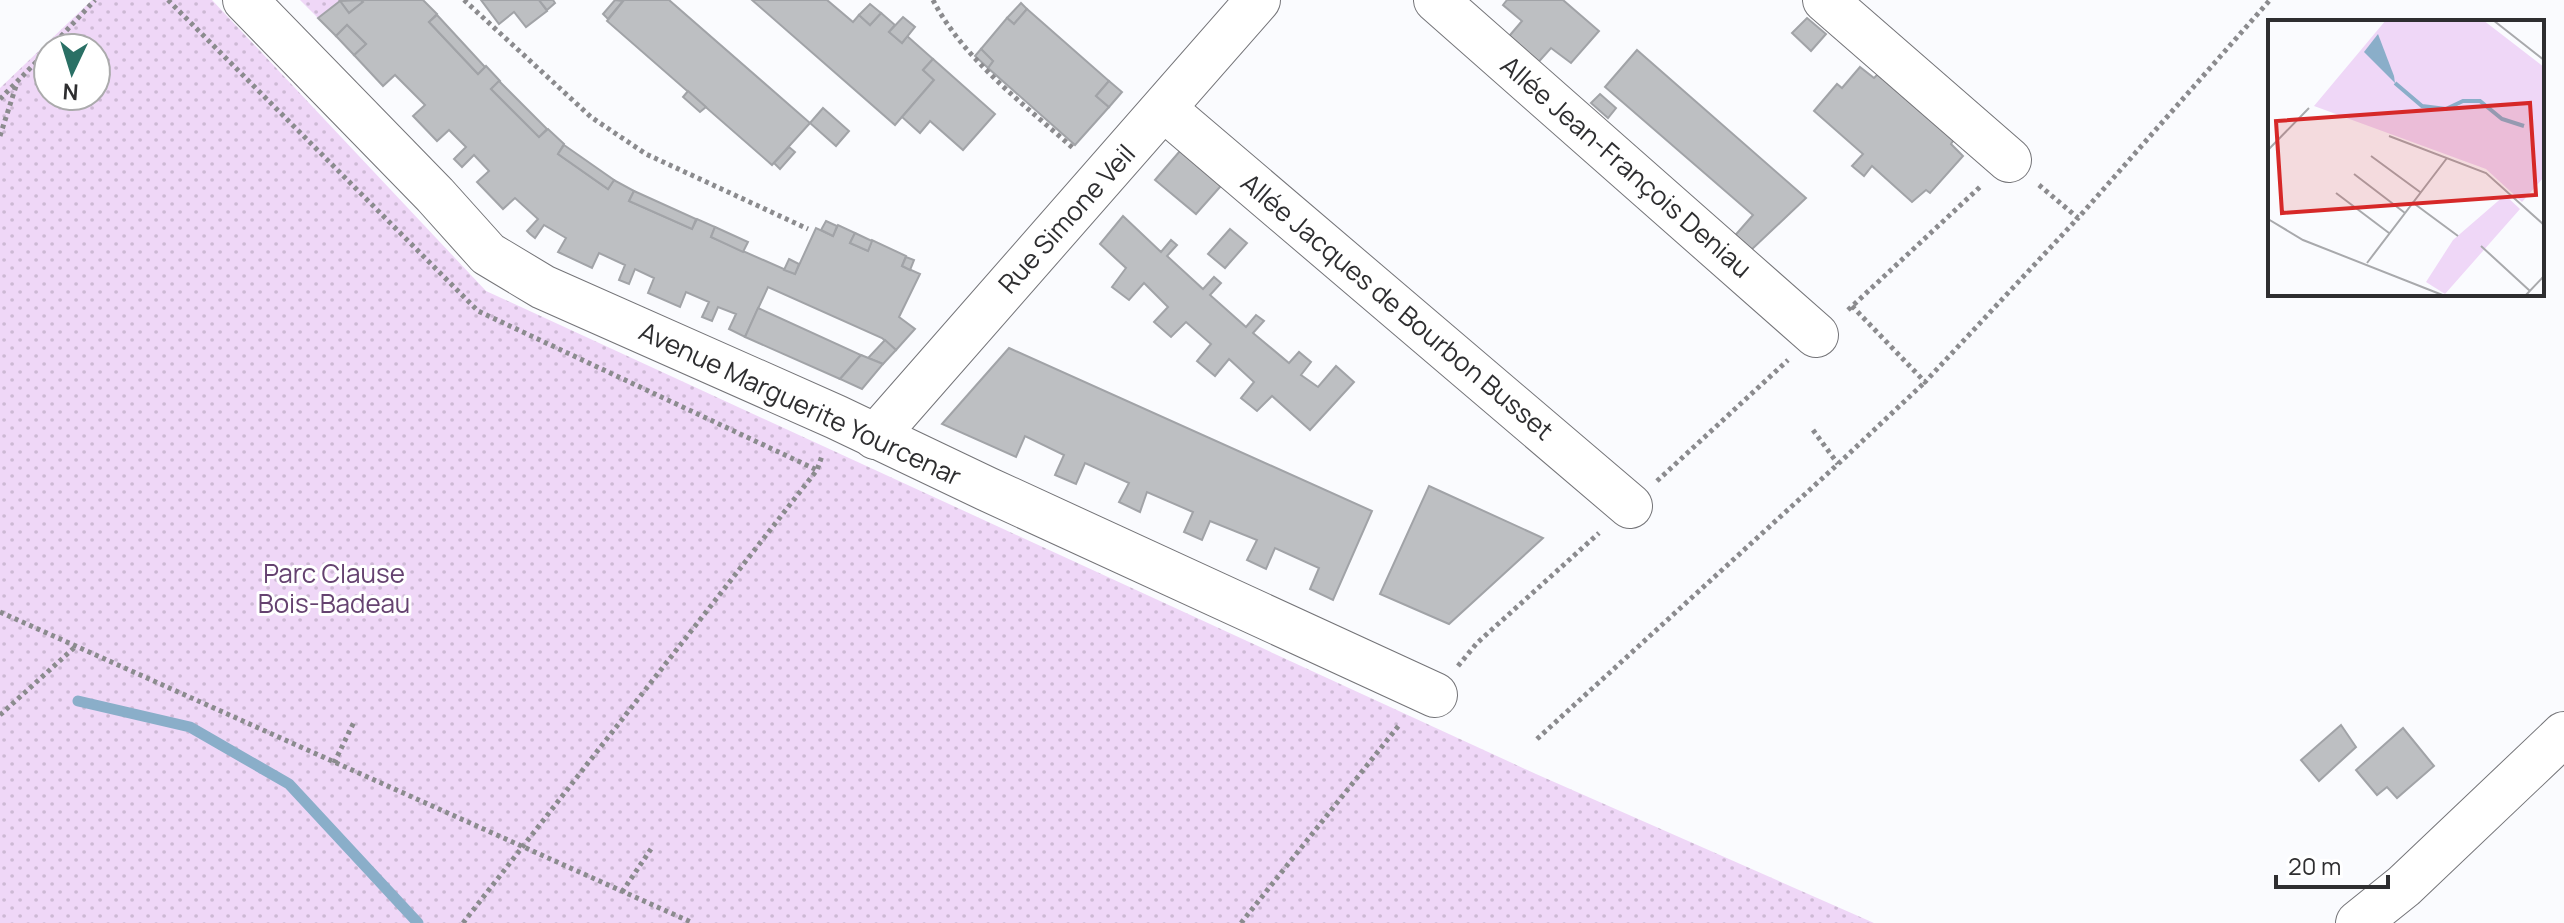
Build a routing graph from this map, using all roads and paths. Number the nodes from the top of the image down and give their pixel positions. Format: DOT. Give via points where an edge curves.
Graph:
graph roads {
  1 [pos="95,0"];
  2 [pos="245,0"];
  3 [pos="464,0"];
  4 [pos="933,0"];
  5 [pos="1436,0"];
  6 [pos="1825,0"];
  7 [pos="1248,3"];
  8 [pos="65,32"];
  9 [pos="32,67"];
  10 [pos="17,82"];
  11 [pos="0,99"];
  12 [pos="1164,109"];
  13 [pos="0,136"];
  14 [pos="2009,160"];
  15 [pos="1106,175"];
  16 [pos="2078,218"];
  17 [pos="808,229"];
  18 [pos="1852,306"];
  19 [pos="1816,335"];
  20 [pos="1925,382"];
  21 [pos="1813,430"];
  22 [pos="875,437"];
  23 [pos="1838,464"];
  24 [pos="817,470"];
  25 [pos="1630,506"];
  26 [pos="0,612"];
  27 [pos="75,647"];
  28 [pos="1429,692"];
  29 [pos="0,715"];
  30 [pos="355,720"];
  31 [pos="2564,734"];
  32 [pos="1537,739"];
  33 [pos="334,763"];
  34 [pos="522,848"];
  35 [pos="651,849"];
  36 [pos="622,892"];
  37 [pos="463,923"];
  38 [pos="693,923"];
  39 [pos="1241,923"];
  40 [pos="2358,923"];
  1 -- 8 [label="path"];
  2 -- 22 [label="street, Avenue Marguerite Yourcenar" via="488,254 543,287"];
  3 -- 17 [label="path" via="591,117 646,154"];
  4 -- 15 [label="path" via="973,57"];
  5 -- 19 [label="street, Allée Jean-François Deniau"];
  6 -- 14 [label="street"];
  7 -- 12 [label="street, Rue Simone Veil"];
  9 -- 10 [label="path"];
  10 -- 11 [label="path"];
  10 -- 13 [label="path"];
  12 -- 15 [label="street, Rue Simone Veil"];
  12 -- 25 [label="street, Allée Jacques de Bourbon Busset"];
  15 -- 22 [label="street, Rue Simone Veil"];
  16 -- 20 [label="path"];
  18 -- 20 [label="path"];
  20 -- 23 [label="path"];
  21 -- 23 [label="path"];
  22 -- 28 [label="street, Avenue Marguerite Yourcenar"];
  23 -- 32 [label="path"];
  24 -- 34 [label="path"];
  26 -- 27 [label="path"];
  27 -- 29 [label="path"];
  27 -- 33 [label="path"];
  28 -- 39 [label="path"];
  30 -- 33 [label="path"];
  31 -- 40 [label="street"];
  33 -- 34 [label="path"];
  34 -- 36 [label="path"];
  34 -- 37 [label="path"];
  35 -- 36 [label="path"];
  36 -- 38 [label="path"];
}
